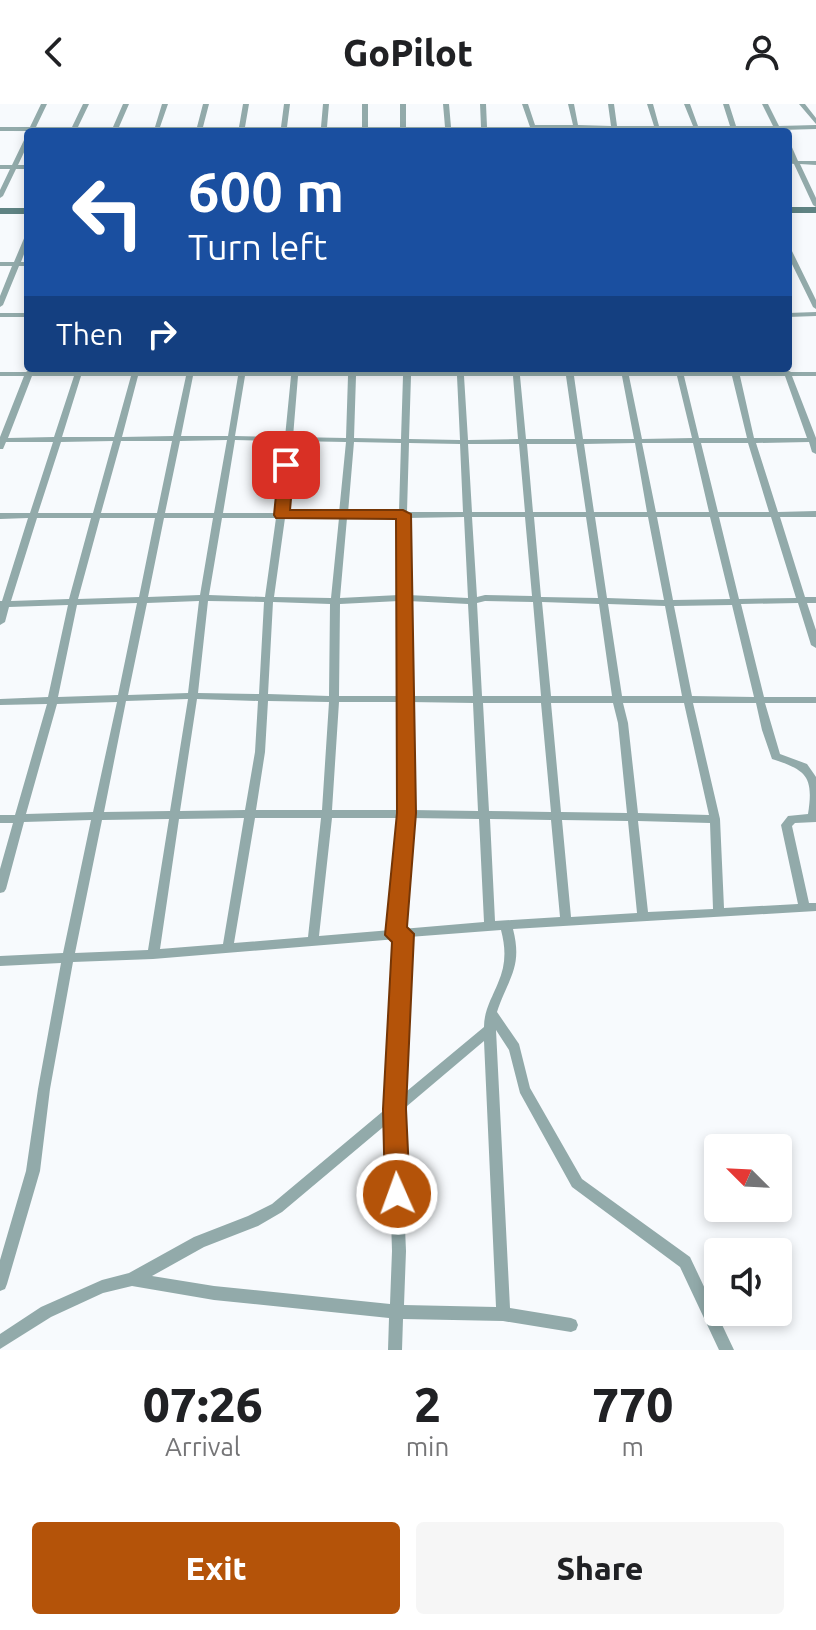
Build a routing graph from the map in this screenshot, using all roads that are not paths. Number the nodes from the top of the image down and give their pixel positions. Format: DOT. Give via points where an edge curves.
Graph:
graph roads {
  1 [pos="44,104"];
  2 [pos="86,104"];
  3 [pos="126,104"];
  4 [pos="165,104"];
  5 [pos="206,104"];
  6 [pos="246,104"];
  7 [pos="287,104"];
  8 [pos="326,104"];
  9 [pos="365,104"];
  10 [pos="403,104"];
  11 [pos="446,104"];
  12 [pos="483,104"];
  13 [pos="525,104"];
  14 [pos="571,104"];
  15 [pos="611,104"];
  16 [pos="650,104"];
  17 [pos="687,104"];
  18 [pos="726,104"];
  19 [pos="765,104"];
  20 [pos="802,104"];
  21 [pos="816,125"];
  22 [pos="33,128"];
  23 [pos="74,128"];
  24 [pos="116,128"];
  25 [pos="158,128"];
  26 [pos="200,128"];
  27 [pos="241,128"];
  28 [pos="284,128"];
  29 [pos="325,128"];
  30 [pos="365,128"];
  31 [pos="403,128"];
  32 [pos="448,128"];
  33 [pos="484,128"];
  34 [pos="534,128"];
  35 [pos="577,128"];
  36 [pos="615,128"];
  37 [pos="659,128"];
  38 [pos="697,128"];
  39 [pos="734,128"];
  40 [pos="774,128"];
  41 [pos="0,129"];
  42 [pos="792,129"];
  43 [pos="24,130"];
  44 [pos="24,146"];
  45 [pos="792,162"];
  46 [pos="816,163"];
  47 [pos="792,164"];
  48 [pos="0,167"];
  49 [pos="13,167"];
  50 [pos="24,167"];
  51 [pos="0,196"];
  52 [pos="792,210"];
  53 [pos="815,210"];
  54 [pos="0,211"];
  55 [pos="24,211"];
  56 [pos="24,245"];
  57 [pos="792,257"];
  58 [pos="0,264"];
  59 [pos="15,264"];
  60 [pos="24,264"];
  61 [pos="0,305"];
  62 [pos="816,307"];
  63 [pos="816,314"];
  64 [pos="0,315"];
  65 [pos="24,315"];
  66 [pos="792,315"];
  67 [pos="24,372"];
  68 [pos="30,372"];
  69 [pos="80,372"];
  70 [pos="136,372"];
  71 [pos="190,372"];
  72 [pos="242,372"];
  73 [pos="295,372"];
  74 [pos="352,372"];
  75 [pos="407,372"];
  76 [pos="460,372"];
  77 [pos="516,372"];
  78 [pos="570,372"];
  79 [pos="624,372"];
  80 [pos="679,372"];
  81 [pos="735,372"];
  82 [pos="787,372"];
  83 [pos="792,372"];
  84 [pos="0,374"];
  85 [pos="816,374"];
  86 [pos="177,438"];
  87 [pos="232,438"];
  88 [pos="289,439"];
  89 [pos="118,440"];
  90 [pos="751,440"];
  91 [pos="814,440"];
  92 [pos="58,441"];
  93 [pos="350,441"];
  94 [pos="408,441"];
  95 [pos="637,441"];
  96 [pos="695,441"];
  97 [pos="1,442"];
  98 [pos="464,442"];
  99 [pos="523,442"];
  100 [pos="580,442"];
  101 [pos="816,452"];
  102 [pos="161,514"];
  103 [pos="218,514"];
  104 [pos="403,514"];
  105 [pos="715,514"];
  106 [pos="816,514"];
  107 [pos="281,515"];
  108 [pos="590,515"];
  109 [pos="777,515"];
  110 [pos="0,516"];
  111 [pos="34,516"];
  112 [pos="96,516"];
  113 [pos="342,516"];
  114 [pos="529,516"];
  115 [pos="653,516"];
  116 [pos="468,517"];
  117 [pos="204,598"];
  118 [pos="403,598"];
  119 [pos="143,599"];
  120 [pos="269,599"];
  121 [pos="537,600"];
  122 [pos="735,600"];
  123 [pos="802,600"];
  124 [pos="816,600"];
  125 [pos="73,601"];
  126 [pos="335,601"];
  127 [pos="473,601"];
  128 [pos="603,602"];
  129 [pos="670,603"];
  130 [pos="2,604"];
  131 [pos="0,622"];
  132 [pos="816,645"];
  133 [pos="123,696"];
  134 [pos="193,696"];
  135 [pos="546,697"];
  136 [pos="261,698"];
  137 [pos="617,698"];
  138 [pos="53,699"];
  139 [pos="334,699"];
  140 [pos="406,699"];
  141 [pos="478,700"];
  142 [pos="689,700"];
  143 [pos="761,700"];
  144 [pos="816,700"];
  145 [pos="0,702"];
  146 [pos="327,813"];
  147 [pos="406,813"];
  148 [pos="173,814"];
  149 [pos="556,814"];
  150 [pos="484,815"];
  151 [pos="250,816"];
  152 [pos="634,817"];
  153 [pos="20,818"];
  154 [pos="97,818"];
  155 [pos="814,818"];
  156 [pos="0,819"];
  157 [pos="715,819"];
  158 [pos="0,889"];
  159 [pos="810,907"];
  160 [pos="719,912"];
  161 [pos="643,918"];
  162 [pos="566,921"];
  163 [pos="490,926"];
  164 [pos="506,926"];
  165 [pos="400,934"];
  166 [pos="313,941"];
  167 [pos="228,947"];
  168 [pos="153,954"];
  169 [pos="68,958"];
  170 [pos="0,961"];
  171 [pos="491,1013"];
  172 [pos="490,1029"];
  173 [pos="394,1109"];
  174 [pos="132,1279"];
  175 [pos="0,1284"];
  176 [pos="395,1312"];
  177 [pos="503,1314"];
  178 [pos="571,1325"];
  179 [pos="0,1342"];
  180 [pos="395,1350"];
  181 [pos="727,1350"];
  1 -- 22 [label="street"];
  2 -- 23 [label="street"];
  3 -- 24 [label="street"];
  4 -- 25 [label="street"];
  5 -- 26 [label="street"];
  6 -- 27 [label="street"];
  7 -- 28 [label="street"];
  8 -- 29 [label="street"];
  9 -- 30 [label="street"];
  10 -- 31 [label="street"];
  11 -- 32 [label="street"];
  12 -- 33 [label="street"];
  13 -- 34 [label="street"];
  14 -- 35 [label="street"];
  15 -- 36 [label="street"];
  16 -- 37 [label="street"];
  17 -- 38 [label="street"];
  18 -- 39 [label="street"];
  19 -- 40 [label="street"];
  20 -- 21 [label="street"];
  21 -- 42 [label="street"];
  36 -- 37 [label="street"];
  41 -- 43 [label="street"];
  44 -- 49 [label="street"];
  45 -- 46 [label="street"];
  47 -- 53 [label="street"];
  48 -- 49 [label="street"];
  49 -- 50 [label="street"];
  49 -- 51 [label="street"];
  52 -- 53 [label="main road"];
  54 -- 55 [label="main road"];
  56 -- 59 [label="street"];
  57 -- 62 [label="street"];
  58 -- 59 [label="street"];
  59 -- 60 [label="street"];
  59 -- 61 [label="street"];
  63 -- 66 [label="street"];
  64 -- 65 [label="street"];
  67 -- 84 [label="street"];
  68 -- 97 [label="street"];
  69 -- 92 [label="street"];
  70 -- 71 [label="street"];
  70 -- 89 [label="street"];
  71 -- 86 [label="street"];
  72 -- 87 [label="street"];
  73 -- 88 [label="street"];
  74 -- 93 [label="street"];
  75 -- 94 [label="street"];
  76 -- 98 [label="street"];
  77 -- 99 [label="street"];
  78 -- 100 [label="street"];
  79 -- 95 [label="street"];
  80 -- 96 [label="street"];
  81 -- 90 [label="street"];
  82 -- 91 [label="street"];
  83 -- 85 [label="street"];
  86 -- 87 [label="street"];
  86 -- 89 [label="street"];
  86 -- 102 [label="street"];
  87 -- 88 [label="street"];
  87 -- 103 [label="street"];
  88 -- 93 [label="street"];
  88 -- 107 [label="street"];
  89 -- 92 [label="street"];
  89 -- 112 [label="street"];
  90 -- 91 [label="street"];
  90 -- 96 [label="street"];
  90 -- 109 [label="street"];
  91 -- 101 [label="street"];
  92 -- 97 [label="street"];
  92 -- 111 [label="street"];
  93 -- 94 [label="street"];
  93 -- 113 [label="street"];
  94 -- 98 [label="street"];
  94 -- 104 [label="street"];
  95 -- 96 [label="street"];
  95 -- 100 [label="street"];
  95 -- 115 [label="street"];
  96 -- 105 [label="street"];
  98 -- 99 [label="street"];
  98 -- 116 [label="street"];
  99 -- 100 [label="street"];
  99 -- 114 [label="street"];
  100 -- 108 [label="street"];
  102 -- 103 [label="street"];
  102 -- 112 [label="street"];
  102 -- 119 [label="street"];
  103 -- 107 [label="street"];
  103 -- 117 [label="street"];
  104 -- 113 [label="street"];
  104 -- 116 [label="street"];
  104 -- 118 [label="street"];
  105 -- 109 [label="street"];
  105 -- 115 [label="street"];
  105 -- 122 [label="street"];
  106 -- 109 [label="street"];
  107 -- 113 [label="street"];
  107 -- 120 [label="street"];
  108 -- 114 [label="street"];
  108 -- 115 [label="street"];
  108 -- 128 [label="street"];
  109 -- 123 [label="street"];
  110 -- 111 [label="street"];
  111 -- 112 [label="street"];
  111 -- 130 [label="street"];
  112 -- 125 [label="street"];
  113 -- 126 [label="street"];
  114 -- 116 [label="street"];
  114 -- 121 [label="street"];
  115 -- 129 [label="street"];
  116 -- 127 [label="street"];
  117 -- 119 [label="street"];
  117 -- 120 [label="street"];
  117 -- 134 [label="street"];
  118 -- 126 [label="street"];
  118 -- 127 [label="street"];
  118 -- 140 [label="street"];
  119 -- 125 [label="street"];
  119 -- 133 [label="street"];
  120 -- 126 [label="street"];
  120 -- 136 [label="street"];
  121 -- 127 [label="street"];
  121 -- 128 [label="street"];
  121 -- 135 [label="street"];
  122 -- 123 [label="street"];
  122 -- 129 [label="street"];
  122 -- 143 [label="street"];
  123 -- 124 [label="street"];
  123 -- 132 [label="street"];
  125 -- 130 [label="street"];
  125 -- 138 [label="street"];
  126 -- 139 [label="street"];
  127 -- 141 [label="street"];
  128 -- 129 [label="street"];
  128 -- 137 [label="street"];
  129 -- 142 [label="street"];
  130 -- 131 [label="street"];
  133 -- 134 [label="street"];
  133 -- 138 [label="street"];
  133 -- 154 [label="street"];
  134 -- 136 [label="street"];
  134 -- 148 [label="street"];
  135 -- 137 [label="street"];
  135 -- 141 [label="street"];
  135 -- 149 [label="street"];
  136 -- 139 [label="street"];
  136 -- 151 [label="street" via="260,752"];
  137 -- 142 [label="street"];
  137 -- 152 [label="street"];
  138 -- 145 [label="street"];
  138 -- 153 [label="street"];
  139 -- 140 [label="street"];
  139 -- 146 [label="street"];
  140 -- 141 [label="street"];
  140 -- 147 [label="street"];
  141 -- 150 [label="street"];
  142 -- 143 [label="street"];
  142 -- 157 [label="street"];
  143 -- 144 [label="street"];
  143 -- 155 [label="street" via="776,756 806,769 813,782"];
  146 -- 147 [label="street"];
  146 -- 151 [label="street"];
  146 -- 166 [label="street"];
  147 -- 150 [label="street"];
  147 -- 165 [label="street"];
  148 -- 151 [label="street"];
  148 -- 154 [label="street"];
  148 -- 168 [label="street"];
  149 -- 150 [label="street"];
  149 -- 152 [label="street"];
  149 -- 162 [label="street"];
  150 -- 163 [label="street"];
  151 -- 167 [label="street"];
  152 -- 157 [label="street"];
  152 -- 161 [label="street"];
  153 -- 154 [label="street"];
  153 -- 156 [label="street"];
  153 -- 158 [label="street"];
  154 -- 169 [label="street"];
  155 -- 159 [label="street" via="792,819 786,825"];
  157 -- 160 [label="street"];
  159 -- 160 [label="street"];
  160 -- 161 [label="street"];
  161 -- 162 [label="street"];
  162 -- 164 [label="street"];
  163 -- 164 [label="street"];
  163 -- 165 [label="street"];
  164 -- 171 [label="street" via="511,938 509,976"];
  165 -- 166 [label="street"];
  165 -- 173 [label="street"];
  166 -- 167 [label="street"];
  167 -- 168 [label="street"];
  168 -- 169 [label="street"];
  169 -- 170 [label="street"];
  169 -- 175 [label="street" via="33,1171"];
  171 -- 172 [label="street"];
  171 -- 181 [label="street" via="515,1048 524,1089 577,1183 685,1262"];
  172 -- 173 [label="street"];
  172 -- 177 [label="street"];
  173 -- 174 [label="street" via="277,1208"];
  173 -- 176 [label="street" via="399,1251"];
  174 -- 176 [label="street"];
  174 -- 179 [label="street" via="46,1312"];
  176 -- 177 [label="street"];
  176 -- 180 [label="street"];
  177 -- 178 [label="street"];
}
